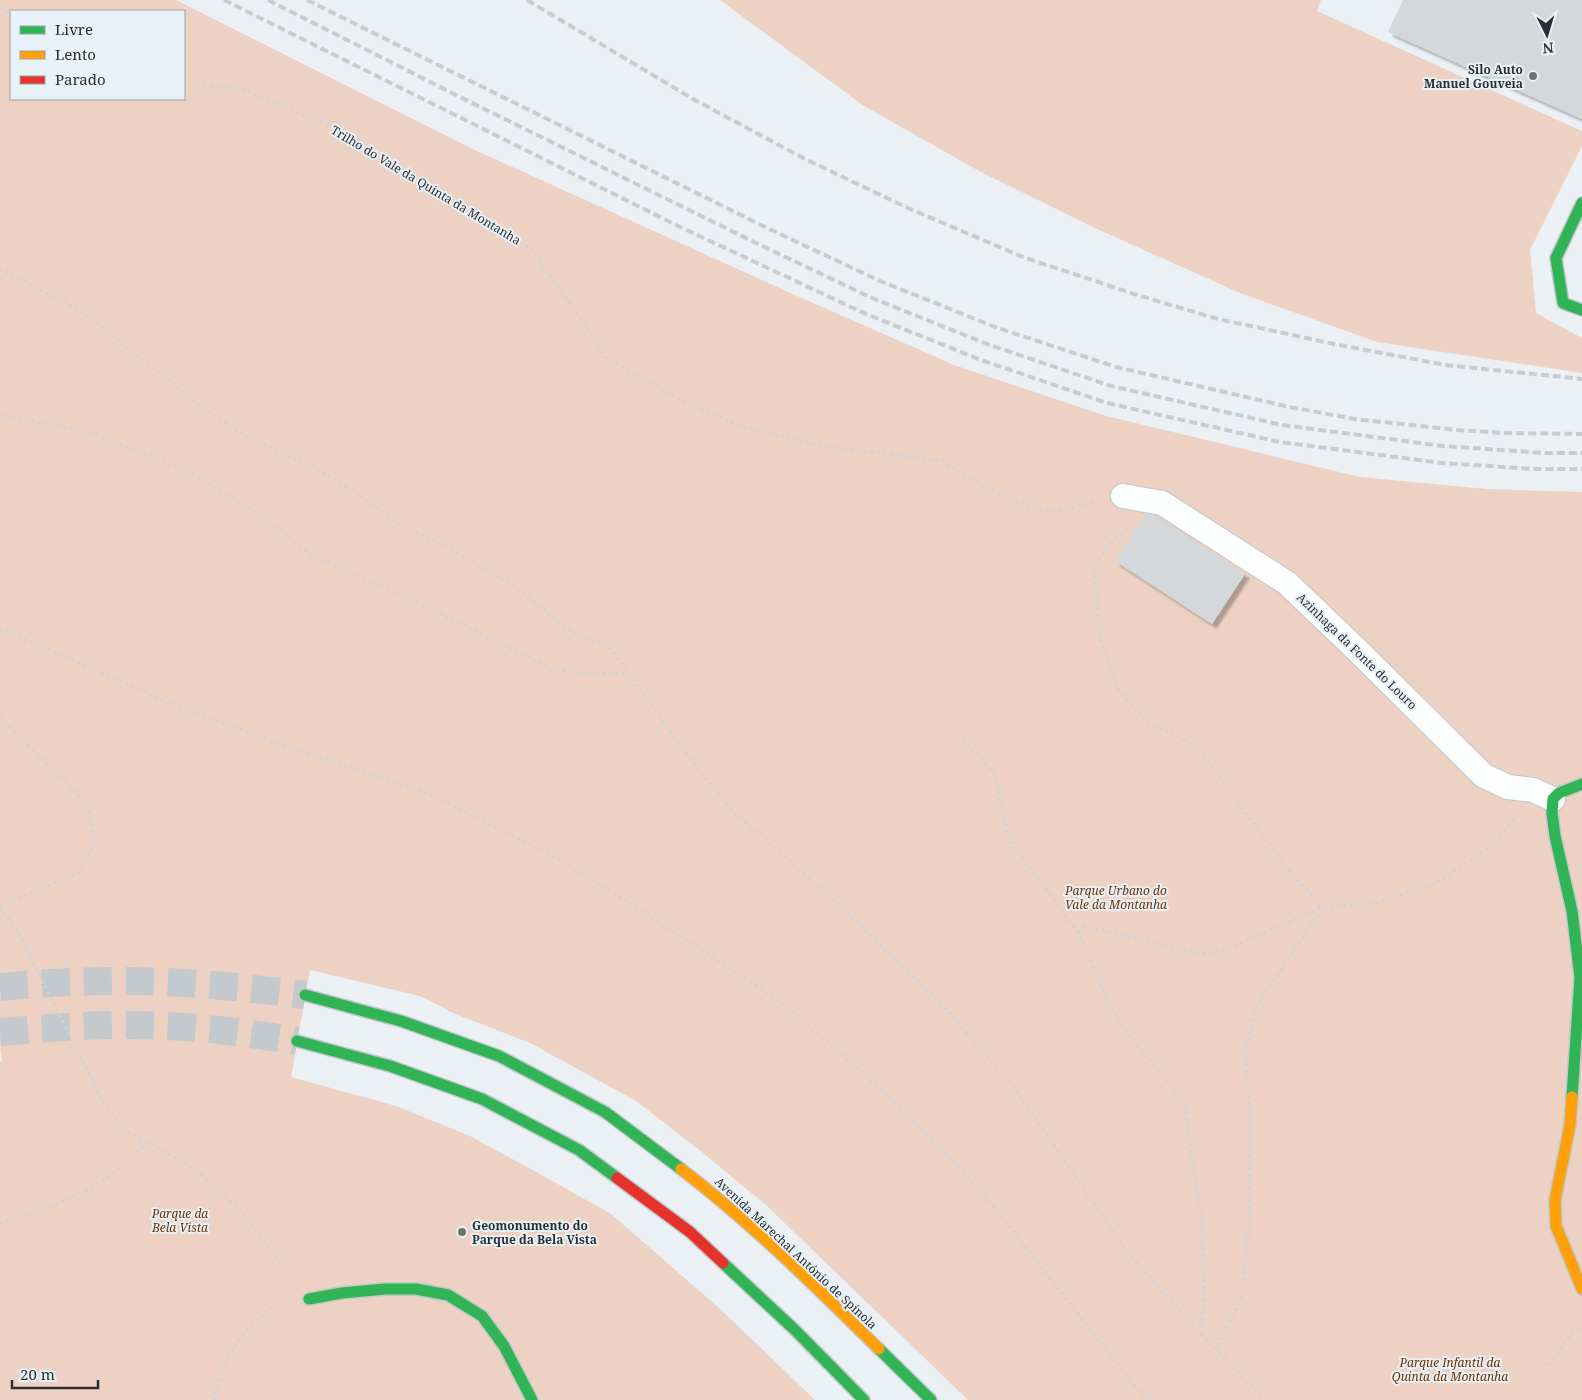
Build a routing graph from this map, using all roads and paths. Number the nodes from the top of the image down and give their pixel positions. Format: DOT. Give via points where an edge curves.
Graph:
graph roads {
  1 [pos="185,84"];
  2 [pos="1582,203"];
  3 [pos="0,269"];
  4 [pos="1582,310"];
  5 [pos="0,415"];
  6 [pos="1123,496"];
  7 [pos="1154,503"];
  8 [pos="0,630"];
  9 [pos="629,674"];
  10 [pos="0,717"];
  11 [pos="963,739"];
  12 [pos="1582,784"];
  13 [pos="1546,796"];
  14 [pos="0,906"];
  15 [pos="1322,907"];
  16 [pos="1078,932"];
  17 [pos="306,995"];
  18 [pos="297,1041"];
  19 [pos="146,1143"];
  20 [pos="0,1223"];
  21 [pos="1582,1288"];
  22 [pos="309,1299"];
  23 [pos="1582,1326"];
  24 [pos="1198,1331"];
  25 [pos="1216,1350"];
  26 [pos="1549,1365"];
  27 [pos="214,1400"];
  28 [pos="532,1400"];
  29 [pos="864,1400"];
  30 [pos="931,1400"];
  31 [pos="1148,1400"];
  32 [pos="1265,1400"];
  1 -- 6 [label="path, Trilho do Vale da Quinta da Montanha" via="243,89 340,130 386,163 421,180 531,249 605,358 696,407 740,426 823,446 942,461 986,488 1032,508 1058,511"];
  2 -- 4 [label="main road" via="1556,258 1563,302"];
  3 -- 9 [label="path" via="81,311 212,415 251,439 315,468 359,494 412,532 442,544 508,582 568,629 587,639 607,644"];
  5 -- 9 [label="path" via="76,429 197,476 252,510 315,557 415,601 550,668 579,673"];
  6 -- 7 [label="street, Azinhaga da Fonte do Louro"];
  7 -- 13 [label="street, Azinhaga da Fonte do Louro" via="1162,503 1287,583 1484,776 1508,787"];
  7 -- 15 [label="path" via="1108,546 1094,568 1100,638 1118,689 1149,724 1180,737 1202,752 1284,865"];
  8 -- 31 [label="path" via="170,703 308,754 428,793 558,859 784,1004 886,1094 961,1169"];
  9 -- 24 [label="path" via="684,752 730,809 848,913 953,1017 1015,1089 1126,1250"];
  10 -- 14 [label="path" via="88,804 94,845 78,874"];
  11 -- 16 [label="path" via="995,775 1009,840"];
  12 -- 13 [label="main road"];
  13 -- 15 [label="path" via="1488,849 1436,883 1375,903"];
  13 -- 21 [label="main road" via="1572,911 1580,976 1570,1125 1555,1200 1556,1226"];
  14 -- 19 [label="path" via="16,928 103,1102 126,1131"];
  15 -- 16 [label="path" via="1211,953 1200,954 1084,927"];
  15 -- 25 [label="path" via="1258,1005 1245,1049 1250,1119 1249,1222 1242,1297"];
  16 -- 24 [label="path" via="1110,1005 1137,1045 1186,1102 1202,1222 1204,1307"];
  17 -- 30 [label="main road, Avenida Marechal António de Spínola" via="402,1021 499,1056 605,1112 718,1196"];
  18 -- 29 [label="main road" via="390,1066 482,1100 579,1150 690,1232"];
  19 -- 20 [label="path" via="98,1184 42,1210"];
  19 -- 22 [label="path" via="194,1168 240,1210"];
  22 -- 27 [label="path" via="283,1301 247,1328 222,1367"];
  22 -- 28 [label="main road" via="385,1289 416,1289 448,1295 482,1316 504,1346"];
  23 -- 26 [label="path" via="1571,1334"];
  24 -- 25 [label="path"];
  25 -- 32 [label="path"];
}
